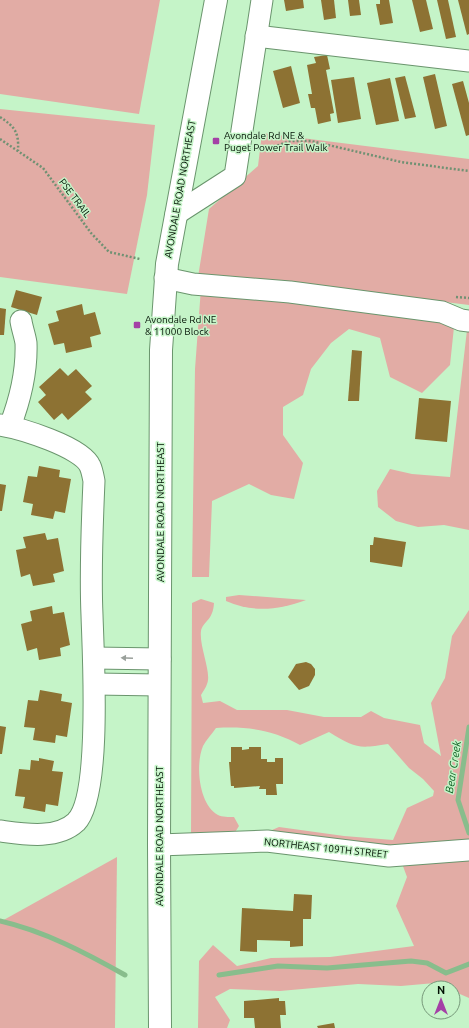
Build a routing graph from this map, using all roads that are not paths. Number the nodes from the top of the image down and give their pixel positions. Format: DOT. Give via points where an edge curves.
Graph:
graph roads {
  1 [pos="216,0"];
  2 [pos="262,0"];
  3 [pos="256,36"];
  4 [pos="469,60"];
  5 [pos="176,214"];
  6 [pos="165,278"];
  7 [pos="469,321"];
  8 [pos="21,322"];
  9 [pos="5,425"];
  10 [pos="94,658"];
  11 [pos="160,659"];
  12 [pos="95,684"];
  13 [pos="159,685"];
  14 [pos="0,831"];
  15 [pos="159,845"];
  16 [pos="464,850"];
  17 [pos="160,1028"];
  1 -- 5 [label="main road, AVONDALE ROAD NORTHEAST"];
  2 -- 3 [label="street"];
  3 -- 4 [label="street"];
  3 -- 5 [label="street" via="235,176"];
  5 -- 6 [label="main road, AVONDALE ROAD NORTHEAST"];
  6 -- 7 [label="street" via="193,284 290,292 442,312"];
  6 -- 11 [label="main road, AVONDALE ROAD NORTHEAST" via="161,350"];
  8 -- 9 [label="street" via="26,342 23,378 18,405"];
  9 -- 10 [label="street" via="41,436 77,453 90,465 94,481"];
  11 -- 10 [label="street, one-way"];
  10 -- 12 [label="street"];
  11 -- 13 [label="main road, AVONDALE ROAD NORTHEAST"];
  12 -- 13 [label="street"];
  12 -- 14 [label="street" via="90,781 85,803 77,821 48,834"];
  13 -- 15 [label="main road, AVONDALE ROAD NORTHEAST"];
  15 -- 16 [label="street, NORTHEAST 109TH STREET" via="267,841 388,856"];
  15 -- 17 [label="main road, AVONDALE ROAD NORTHEAST"];
}
